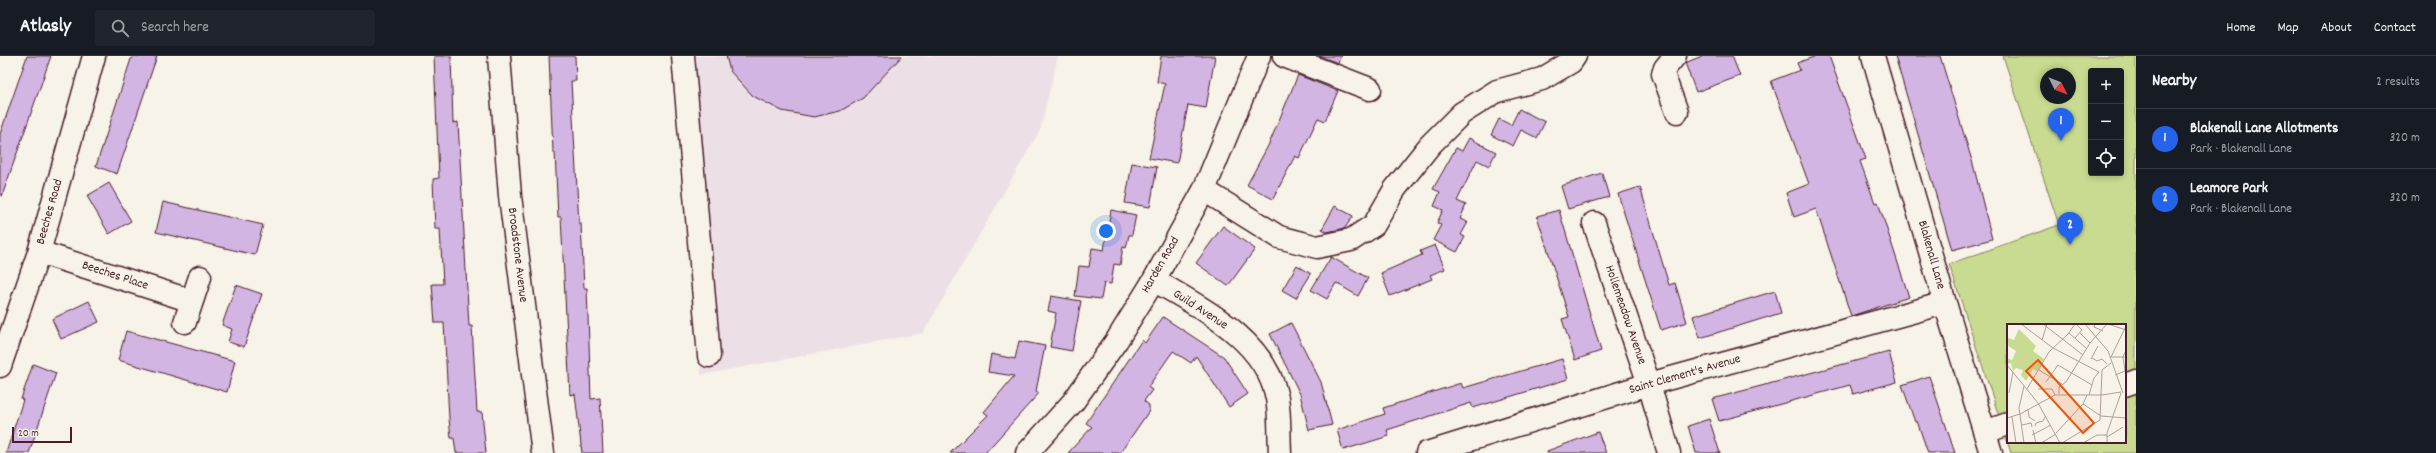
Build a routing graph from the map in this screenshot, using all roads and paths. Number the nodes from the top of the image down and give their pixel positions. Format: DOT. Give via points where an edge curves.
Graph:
graph roads {
  1 [pos="94,56"];
  2 [pos="499,56"];
  3 [pos="683,56"];
  4 [pos="1259,56"];
  5 [pos="1284,56"];
  6 [pos="1575,56"];
  7 [pos="1675,56"];
  8 [pos="1873,56"];
  9 [pos="1370,89"];
  10 [pos="1677,112"];
  11 [pos="1204,190"];
  12 [pos="1594,223"];
  13 [pos="39,252"];
  14 [pos="200,277"];
  15 [pos="1154,280"];
  16 [pos="192,301"];
  17 [pos="1944,303"];
  18 [pos="185,322"];
  19 [pos="709,356"];
  20 [pos="0,366"];
  21 [pos="2136,381"];
  22 [pos="1649,384"];
  23 [pos="2126,385"];
  24 [pos="2007,424"];
  25 [pos="1985,432"];
  26 [pos="543,453"];
  27 [pos="1027,453"];
  28 [pos="1280,453"];
  29 [pos="1427,453"];
  30 [pos="1669,453"];
  31 [pos="1991,453"];
  1 -- 13 [label="street, Beeches Road"];
  2 -- 26 [label="street, Broadstone Avenue" via="510,196"];
  3 -- 19 [label="street"];
  4 -- 11 [label="street, Harden Road"];
  5 -- 9 [label="street"];
  6 -- 11 [label="street" via="1571,62 1542,79 1497,91 1462,114 1430,145 1405,176 1374,225 1351,240 1317,247 1279,237"];
  7 -- 10 [label="street" via="1665,68 1664,78"];
  8 -- 17 [label="street, Blakenall Lane"];
  11 -- 15 [label="street, Harden Road"];
  12 -- 22 [label="street, Hollemeadow Avenue"];
  13 -- 16 [label="street, Beeches Place"];
  13 -- 20 [label="street, Beeches Road"];
  14 -- 16 [label="street"];
  15 -- 27 [label="street, Harden Road" via="1117,340 1073,402"];
  15 -- 28 [label="street, Guild Avenue" via="1218,319 1239,336 1264,365 1277,397"];
  16 -- 18 [label="street"];
  17 -- 22 [label="street, Saint Clement's Avenue"];
  17 -- 25 [label="street, Blakenall Lane"];
  21 -- 23 [label="street"];
  22 -- 29 [label="street, Saint Clement's Avenue"];
  22 -- 30 [label="street, Hollemeadow Avenue"];
  24 -- 25 [label="street"];
  25 -- 31 [label="street, Blakenall Lane"];
}
